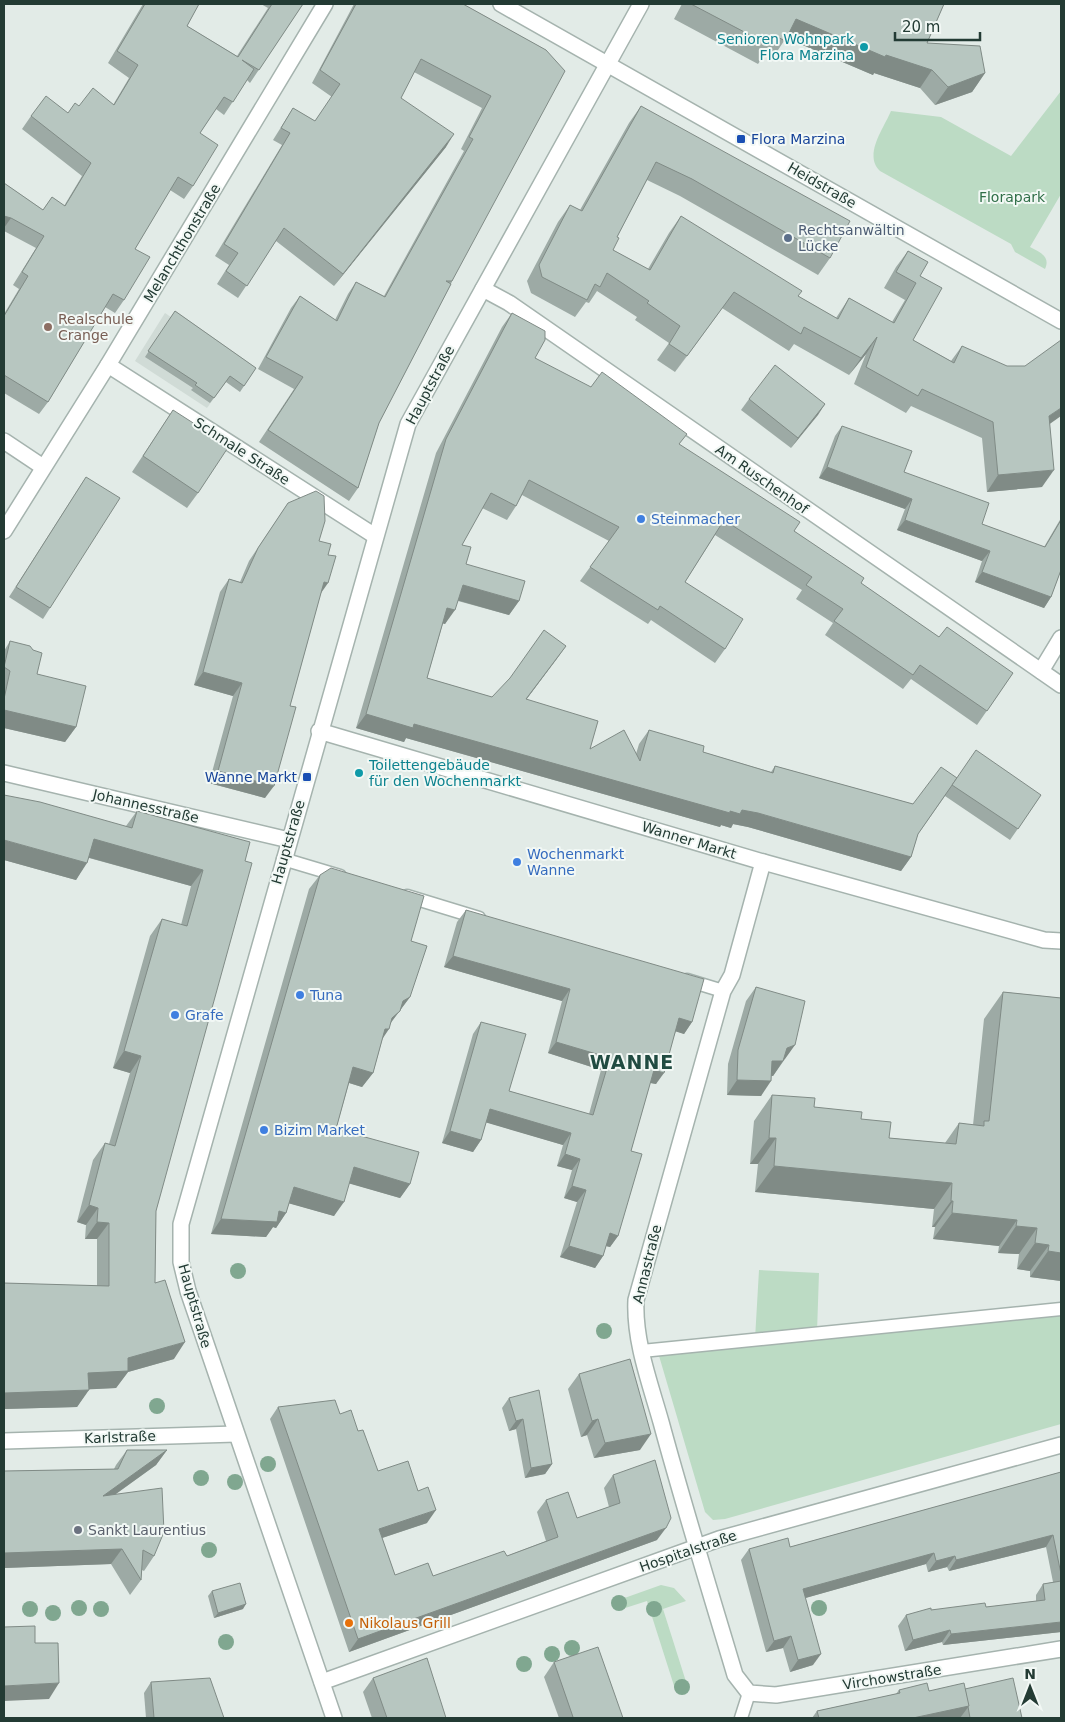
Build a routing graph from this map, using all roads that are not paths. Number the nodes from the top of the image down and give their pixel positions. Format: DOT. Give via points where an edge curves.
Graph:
graph roads {
  1 [pos="325,4"];
  2 [pos="501,4"];
  3 [pos="641,4"];
  4 [pos="607,64"];
  5 [pos="483,289"];
  6 [pos="1061,321"];
  7 [pos="108,365"];
  8 [pos="4,441"];
  9 [pos="43,467"];
  10 [pos="4,531"];
  11 [pos="374,536"];
  12 [pos="1061,638"];
  13 [pos="1041,671"];
  14 [pos="1061,685"];
  15 [pos="320,731"];
  16 [pos="4,773"];
  17 [pos="289,840"];
  18 [pos="283,859"];
  19 [pos="763,862"];
  20 [pos="356,881"];
  21 [pos="394,892"];
  22 [pos="488,920"];
  23 [pos="1061,941"];
  24 [pos="676,977"];
  25 [pos="723,991"];
  26 [pos="1061,1309"];
  27 [pos="642,1351"];
  28 [pos="236,1434"];
  29 [pos="4,1441"];
  30 [pos="1061,1445"];
  31 [pos="696,1547"];
  32 [pos="1061,1649"];
  33 [pos="322,1682"];
  34 [pos="749,1693"];
  35 [pos="334,1718"];
  36 [pos="741,1718"];
  1 -- 7 [label="street, Melanchthonstraße"];
  2 -- 4 [label="street, Heidstraße"];
  3 -- 4 [label="street, Hauptstraße"];
  4 -- 5 [label="street, Hauptstraße"];
  4 -- 6 [label="street, Heidstraße"];
  5 -- 11 [label="street, Hauptstraße" via="408,424"];
  5 -- 13 [label="street, Am Ruschenhof" via="509,303"];
  7 -- 9 [label="street, Melanchthonstraße"];
  7 -- 11 [label="street, Schmale Straße"];
  8 -- 9 [label="street"];
  9 -- 10 [label="street, Melanchthonstraße"];
  11 -- 15 [label="street, Hauptstraße"];
  12 -- 13 [label="street"];
  13 -- 14 [label="street, Am Ruschenhof"];
  15 -- 17 [label="street, Hauptstraße"];
  15 -- 19 [label="street, Wanner Markt"];
  16 -- 17 [label="street, Johannesstraße"];
  17 -- 18 [label="street, Hauptstraße"];
  18 -- 20 [label="lane"];
  18 -- 28 [label="street, Hauptstraße" via="181,1224 182,1262 188,1291"];
  19 -- 23 [label="street, Wanner Markt" via="1044,940"];
  19 -- 25 [label="street, Annastraße" via="732,976"];
  21 -- 22 [label="lane"];
  24 -- 25 [label="lane"];
  25 -- 27 [label="street, Annastraße" via="636,1300 635,1315"];
  26 -- 27 [label="lane"];
  27 -- 31 [label="street, Annastraße"];
  28 -- 29 [label="street, Karlstraße"];
  28 -- 33 [label="street, Hauptstraße"];
  30 -- 31 [label="street, Hospitalstraße"];
  31 -- 33 [label="street, Hospitalstraße"];
  31 -- 34 [label="street, Annastraße" via="735,1675"];
  32 -- 34 [label="street, Virchowstraße" via="776,1696"];
  33 -- 35 [label="street, Hauptstraße"];
  34 -- 36 [label="lane"];
}
